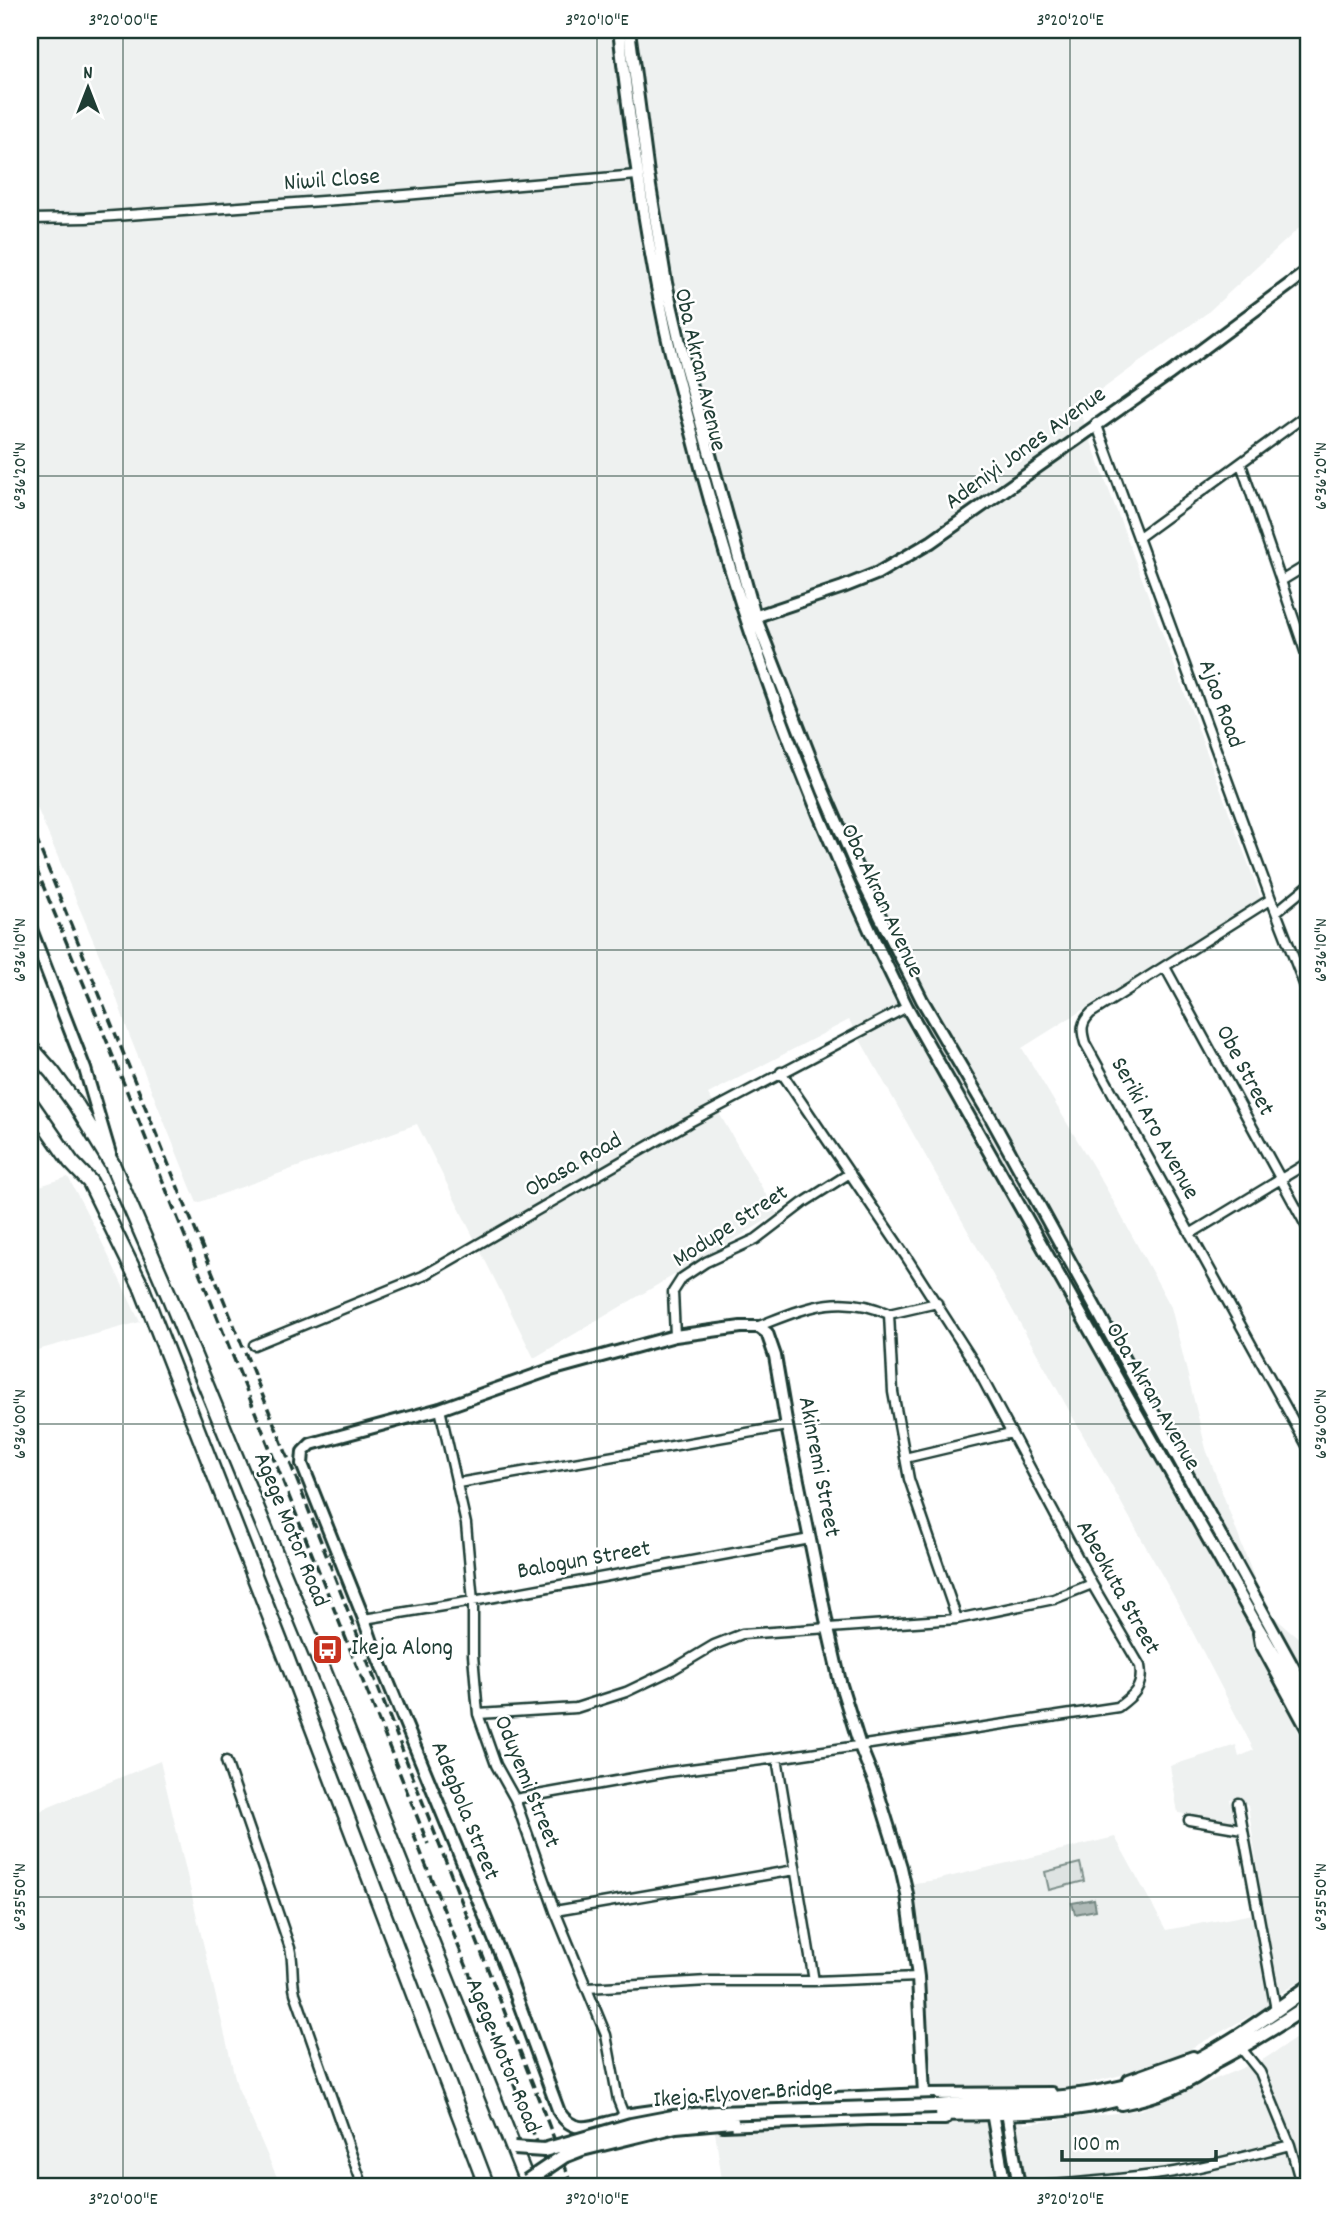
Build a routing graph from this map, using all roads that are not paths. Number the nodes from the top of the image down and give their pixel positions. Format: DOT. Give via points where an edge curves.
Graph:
graph roads {
  1 [pos="619,30"];
  2 [pos="629,30"];
  3 [pos="637,175"];
  4 [pos="30,219"];
  5 [pos="1309,270"];
  6 [pos="1309,413"];
  7 [pos="1096,423"];
  8 [pos="1241,464"];
  9 [pos="1139,537"];
  10 [pos="1309,564"];
  11 [pos="1281,581"];
  12 [pos="750,618"];
  13 [pos="1307,649"];
  14 [pos="1309,663"];
  15 [pos="1309,885"];
  16 [pos="1271,899"];
  17 [pos="1276,912"];
  18 [pos="30,927"];
  19 [pos="1165,967"];
  20 [pos="1309,997"];
  21 [pos="907,1007"];
  22 [pos="30,1047"];
  23 [pos="781,1072"];
  24 [pos="30,1103"];
  25 [pos="1309,1162"];
  26 [pos="112,1164"];
  27 [pos="850,1174"];
  28 [pos="1280,1179"];
  29 [pos="1309,1231"];
  30 [pos="1190,1234"];
  31 [pos="937,1303"];
  32 [pos="889,1314"];
  33 [pos="756,1327"];
  34 [pos="675,1336"];
  35 [pos="254,1345"];
  36 [pos="440,1409"];
  37 [pos="1309,1420"];
  38 [pos="787,1426"];
  39 [pos="1297,1427"];
  40 [pos="1011,1433"];
  41 [pos="1309,1449"];
  42 [pos="905,1458"];
  43 [pos="458,1483"];
  44 [pos="810,1539"];
  45 [pos="1092,1584"];
  46 [pos="473,1601"];
  47 [pos="364,1619"];
  48 [pos="957,1619"];
  49 [pos="1258,1627"];
  50 [pos="828,1629"];
  51 [pos="1300,1681"];
  52 [pos="1309,1696"];
  53 [pos="1309,1711"];
  54 [pos="478,1714"];
  55 [pos="1309,1732"];
  56 [pos="860,1746"];
  57 [pos="777,1758"];
  58 [pos="226,1761"];
  59 [pos="515,1799"];
  60 [pos="1238,1803"];
  61 [pos="1189,1820"];
  62 [pos="1242,1829"];
  63 [pos="795,1870"];
  64 [pos="555,1911"];
  65 [pos="918,1977"];
  66 [pos="814,1981"];
  67 [pos="1309,1987"];
  68 [pos="587,1988"];
  69 [pos="1309,2005"];
  70 [pos="1276,2010"];
  71 [pos="1236,2043"];
  72 [pos="1205,2055"];
  73 [pos="1221,2058"];
  74 [pos="924,2094"];
  75 [pos="937,2110"];
  76 [pos="621,2118"];
  77 [pos="993,2118"];
  78 [pos="1008,2118"];
  79 [pos="1290,2145"];
  80 [pos="514,2148"];
  81 [pos="528,2184"];
  82 [pos="363,2187"];
  83 [pos="487,2187"];
  84 [pos="1005,2187"];
  85 [pos="1019,2187"];
  86 [pos="1027,2187"];
  87 [pos="1302,2187"];
  1 -- 3 [label="street, Oba Akran Avenue"];
  2 -- 12 [label="street, Oba Akran Avenue" via="675,325"];
  3 -- 4 [label="street, Niwil Close"];
  3 -- 12 [label="street, Oba Akran Avenue" via="664,325 709,502"];
  5 -- 7 [label="street, Adeniyi Jones Avenue"];
  6 -- 8 [label="street"];
  7 -- 9 [label="street, Ajao Road"];
  7 -- 12 [label="street, Adeniyi Jones Avenue" via="981,508 878,573"];
  8 -- 9 [label="street"];
  8 -- 11 [label="street"];
  9 -- 16 [label="street, Ajao Road"];
  10 -- 11 [label="street"];
  11 -- 13 [label="street"];
  12 -- 21 [label="street, Oba Akran Avenue" via="777,712 810,795"];
  12 -- 51 [label="street, Oba Akran Avenue" via="892,943"];
  13 -- 14 [label="street"];
  15 -- 17 [label="street"];
  16 -- 17 [label="street, Ajao Road"];
  16 -- 19 [label="street, Seriki Aro Avenue"];
  17 -- 20 [label="street, Ajao Road"];
  18 -- 26 [label="street, Agege Motor Road" via="85,1069"];
  19 -- 28 [label="street, Obe Street"];
  19 -- 30 [label="street, Seriki Aro Avenue" via="1091,1013 1081,1030"];
  21 -- 23 [label="street, Obasa Road"];
  21 -- 49 [label="street, Oba Akran Avenue"];
  22 -- 26 [label="highway" via="76,1105"];
  23 -- 27 [label="street, Abeokuta Street"];
  23 -- 35 [label="street, Obasa Road" via="423,1276"];
  24 -- 83 [label="highway, Agege Motor Road" via="90,1181 141,1286"];
  25 -- 28 [label="street"];
  26 -- 80 [label="highway, Agege Motor Road" via="322,1668"];
  27 -- 31 [label="street, Abeokuta Street"];
  27 -- 34 [label="street, Modupe Street" via="756,1239 682,1278 673,1292"];
  28 -- 29 [label="street, Obe Street"];
  28 -- 30 [label="street"];
  30 -- 39 [label="street, Seriki Aro Avenue"];
  31 -- 32 [label="street"];
  31 -- 40 [label="street, Abeokuta Street"];
  32 -- 33 [label="street" via="847,1302 805,1308"];
  32 -- 42 [label="street" via="893,1392"];
  33 -- 34 [label="street"];
  33 -- 38 [label="street, Akinremi Street" via="771,1341"];
  34 -- 36 [label="street" via="547,1371"];
  36 -- 43 [label="street, Oduyemi Street"];
  36 -- 47 [label="street, Adegbola Street" via="312,1444 303,1452 302,1464"];
  37 -- 39 [label="street"];
  38 -- 43 [label="street"];
  38 -- 44 [label="street, Akinremi Street"];
  39 -- 41 [label="street, Seriki Aro Avenue"];
  40 -- 42 [label="street"];
  40 -- 45 [label="street, Abeokuta Street"];
  42 -- 48 [label="street"];
  43 -- 46 [label="street, Oduyemi Street"];
  44 -- 46 [label="street, Balogun Street"];
  44 -- 50 [label="street, Akinremi Street"];
  45 -- 48 [label="street" via="1054,1599"];
  45 -- 56 [label="street, Abeokuta Street" via="1140,1666 1136,1694 1118,1707"];
  46 -- 47 [label="street, Balogun Street"];
  46 -- 54 [label="street, Oduyemi Street"];
  47 -- 76 [label="street, Adegbola Street" via="504,1963 559,2112 576,2128"];
  48 -- 50 [label="street"];
  49 -- 51 [label="street, Oba Akran Avenue"];
  49 -- 55 [label="street" via="1261,1644"];
  50 -- 54 [label="street" via="731,1637 626,1692 576,1708"];
  50 -- 56 [label="street, Akinremi Street"];
  51 -- 52 [label="street, Oba Akran Avenue"];
  51 -- 53 [label="street, Oba Akran Avenue"];
  54 -- 59 [label="street, Oduyemi Street" via="496,1765"];
  56 -- 57 [label="street, Abeokuta Street"];
  56 -- 65 [label="street, Akinremi Street" via="901,1867"];
  57 -- 59 [label="street, Abeokuta Street"];
  57 -- 63 [label="street"];
  58 -- 82 [label="street" via="290,1948 295,1993"];
  59 -- 64 [label="street, Oduyemi Street"];
  60 -- 62 [label="street"];
  61 -- 62 [label="street"];
  62 -- 70 [label="street"];
  63 -- 64 [label="street"];
  63 -- 66 [label="street"];
  64 -- 68 [label="street, Oduyemi Street"];
  65 -- 66 [label="street"];
  65 -- 74 [label="street, Akinremi Street"];
  66 -- 68 [label="street"];
  67 -- 70 [label="main road"];
  68 -- 76 [label="street, Oduyemi Street" via="606,2035"];
  69 -- 71 [label="main road" via="1257,2039"];
  70 -- 71 [label="main road"];
  71 -- 72 [label="main road"];
  71 -- 73 [label="main road"];
  71 -- 79 [label="street" via="1260,2072"];
  72 -- 74 [label="street" via="1078,2092"];
  72 -- 75 [label="main road" via="1174,2071 1119,2088"];
  73 -- 75 [label="main road" via="1138,2093 1086,2106"];
  73 -- 78 [label="street" via="1202,2075 1127,2103"];
  74 -- 76 [label="street" via="703,2104"];
  75 -- 80 [label="main road, Ikeja Flyover Bridge, bridge" via="716,2113 631,2125 544,2150"];
  75 -- 81 [label="main road, Ikeja Flyover Bridge, bridge" via="676,2126 564,2155"];
  76 -- 77 [label="street" via="617,2129 625,2142 718,2126"];
  77 -- 78 [label="street"];
  77 -- 84 [label="street"];
  78 -- 85 [label="street"];
  79 -- 86 [label="street" via="1171,2172"];
  79 -- 87 [label="street"];
  80 -- 81 [label="highway, Agege Motor Road"];
}
